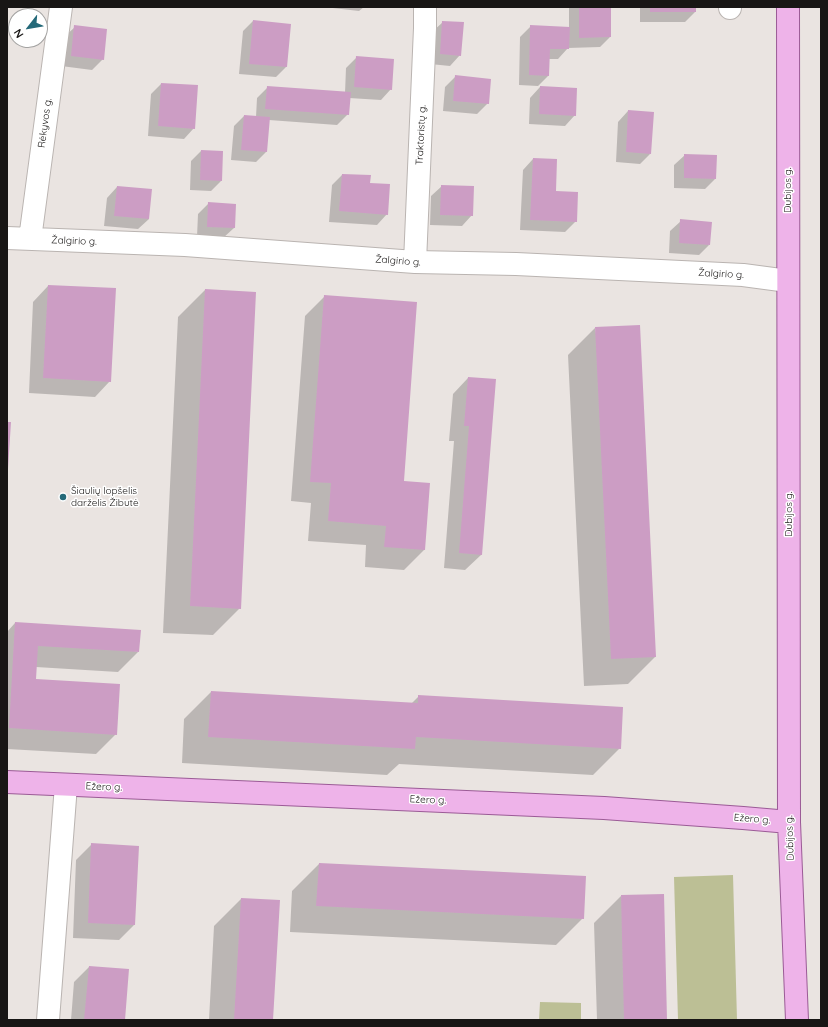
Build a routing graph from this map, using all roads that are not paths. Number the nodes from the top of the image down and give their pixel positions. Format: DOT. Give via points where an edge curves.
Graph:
graph roads {
  1 [pos="61,7"];
  2 [pos="425,7"];
  3 [pos="788,7"];
  4 [pos="7,238"];
  5 [pos="30,239"];
  6 [pos="415,262"];
  7 [pos="788,281"];
  8 [pos="7,782"];
  9 [pos="66,785"];
  10 [pos="790,822"];
  11 [pos="48,1020"];
  12 [pos="797,1020"];
  1 -- 5 [label="street, Rėkyvos g."];
  2 -- 6 [label="street, Traktoristų g."];
  3 -- 7 [label="main road, Dubijos g."];
  4 -- 5 [label="street, Žalgirio g."];
  5 -- 6 [label="street, Žalgirio g." via="185,245"];
  6 -- 7 [label="street, Žalgirio g." via="696,272"];
  7 -- 10 [label="main road, Dubijos g."];
  8 -- 9 [label="main road, Ežero g."];
  9 -- 10 [label="main road, Ežero g." via="604,808"];
  9 -- 11 [label="street"];
  10 -- 12 [label="main road, Dubijos g."];
}
